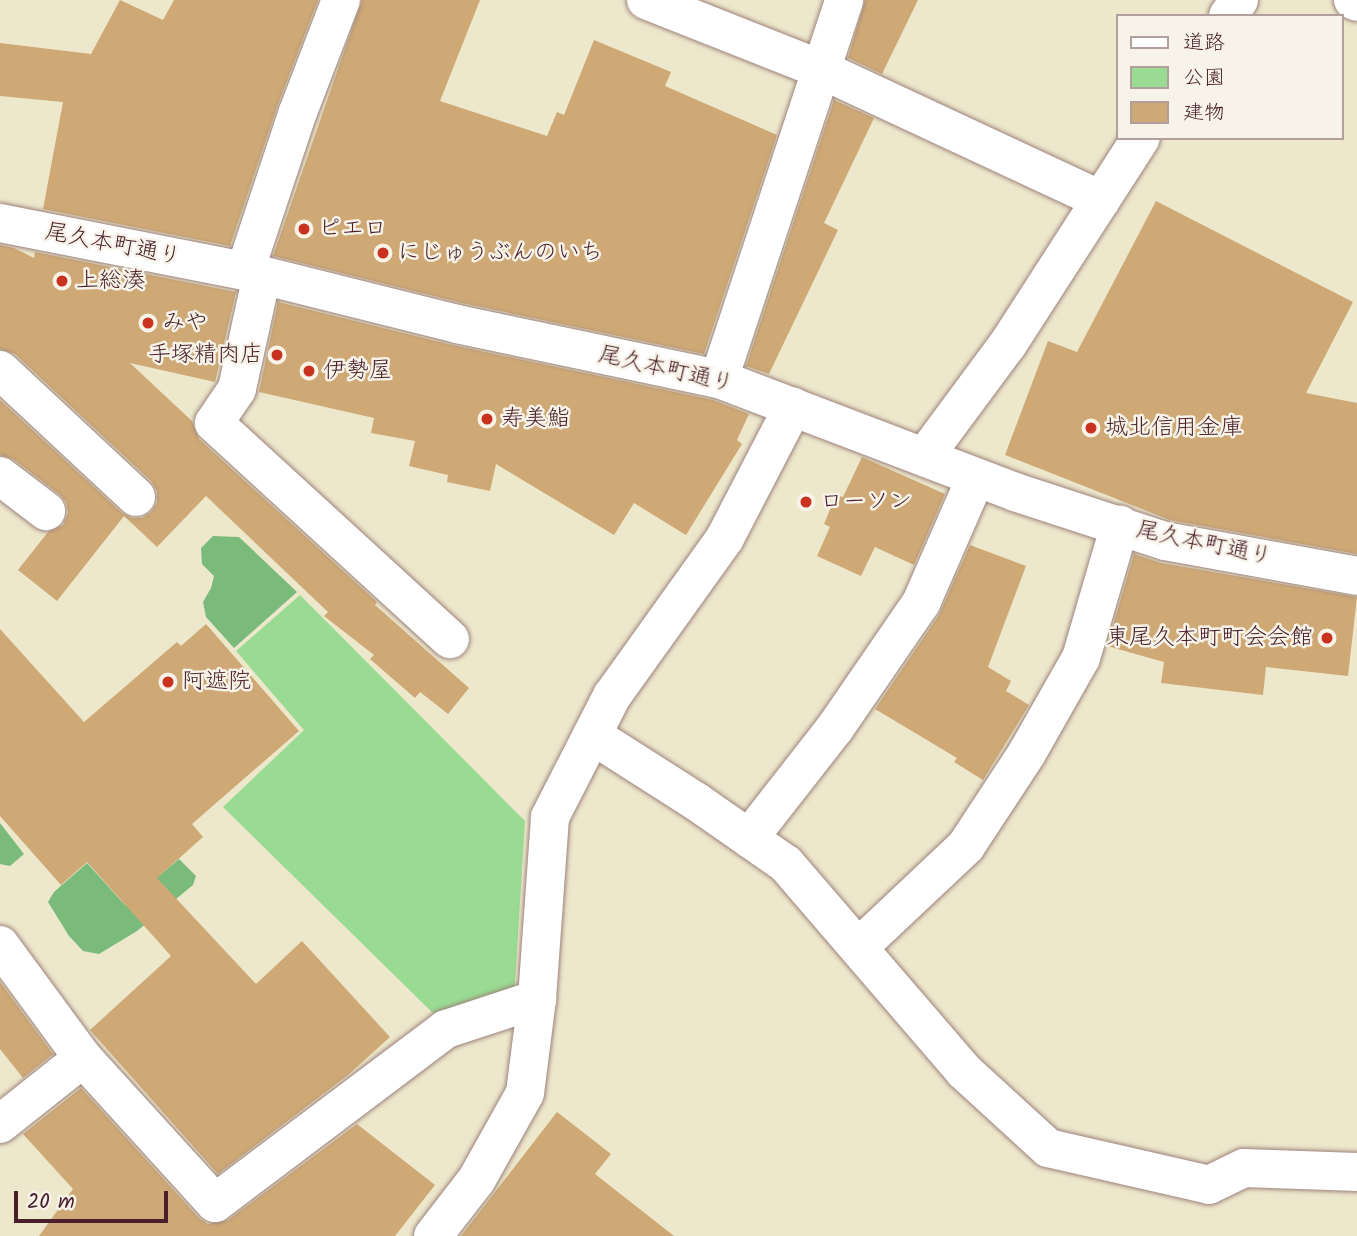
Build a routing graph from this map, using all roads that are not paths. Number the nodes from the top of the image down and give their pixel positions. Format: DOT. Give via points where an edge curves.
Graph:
graph roads {
  1 [pos="341,0"];
  2 [pos="646,0"];
  3 [pos="844,0"];
  4 [pos="820,69"];
  5 [pos="1140,140"];
  6 [pos="1101,200"];
  7 [pos="0,223"];
  8 [pos="253,273"];
  9 [pos="0,370"];
  10 [pos="719,379"];
  11 [pos="793,407"];
  12 [pos="925,456"];
  13 [pos="0,476"];
  14 [pos="976,477"];
  15 [pos="136,497"];
  16 [pos="46,511"];
  17 [pos="1119,525"];
  18 [pos="1357,576"];
  19 [pos="450,639"];
  20 [pos="592,735"];
  21 [pos="749,838"];
  22 [pos="0,945"];
  23 [pos="859,947"];
  24 [pos="537,999"];
  25 [pos="83,1058"];
  26 [pos="0,1124"];
  27 [pos="1357,1172"];
  28 [pos="433,1236"];
  1 -- 8 [label="street" via="298,112"];
  2 -- 4 [label="street"];
  3 -- 4 [label="street"];
  4 -- 6 [label="street"];
  4 -- 10 [label="street"];
  5 -- 6 [label="street"];
  6 -- 12 [label="street" via="1008,344"];
  7 -- 8 [label="street, 尾久本町通り"];
  8 -- 10 [label="street, 尾久本町通り" via="457,324"];
  8 -- 19 [label="street" via="237,389 214,423"];
  9 -- 15 [label="street"];
  10 -- 11 [label="street, 尾久本町通り"];
  11 -- 12 [label="street, 尾久本町通り"];
  11 -- 20 [label="street" via="725,538 612,696"];
  12 -- 14 [label="street, 尾久本町通り"];
  13 -- 16 [label="street"];
  14 -- 17 [label="street, 尾久本町通り"];
  14 -- 21 [label="street" via="921,603 835,728"];
  17 -- 18 [label="street, 尾久本町通り" via="1166,541"];
  17 -- 23 [label="street" via="1081,659 1027,753 966,846"];
  20 -- 21 [label="street"];
  20 -- 24 [label="street" via="550,817"];
  21 -- 23 [label="street" via="786,864"];
  22 -- 25 [label="street"];
  23 -- 27 [label="street" via="964,1071 1048,1148 1209,1185 1244,1168"];
  24 -- 25 [label="street" via="446,1029 215,1203"];
  24 -- 28 [label="street" via="525,1093 477,1179"];
  25 -- 26 [label="street"];
}
